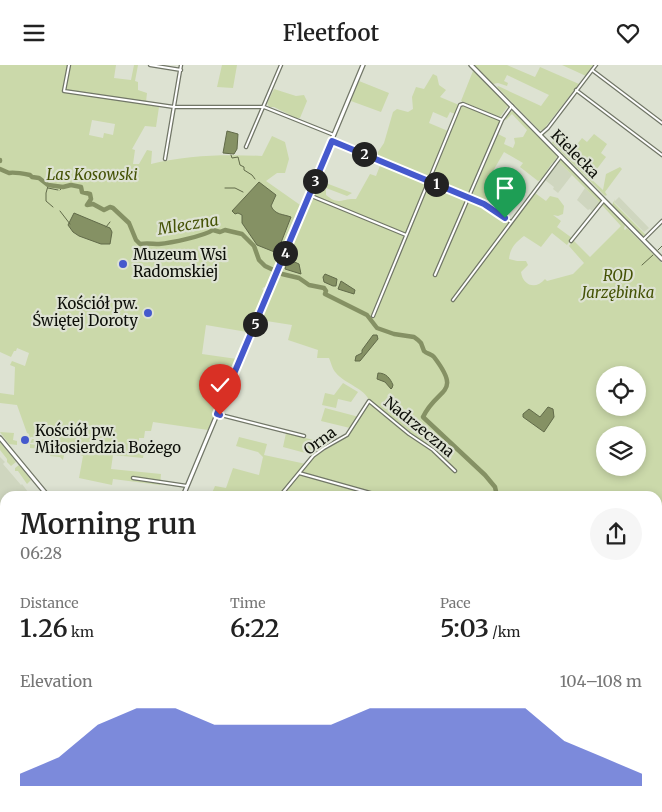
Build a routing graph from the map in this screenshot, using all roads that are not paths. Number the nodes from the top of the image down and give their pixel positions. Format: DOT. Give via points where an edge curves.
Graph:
graph roads {
  1 [pos="69,65"];
  2 [pos="150,65"];
  3 [pos="181,65"];
  4 [pos="281,65"];
  5 [pos="363,65"];
  6 [pos="471,65"];
  7 [pos="596,65"];
  8 [pos="180,70"];
  9 [pos="592,70"];
  10 [pos="576,90"];
  11 [pos="512,106"];
  12 [pos="174,107"];
  13 [pos="264,107"];
  14 [pos="502,120"];
  15 [pos="662,123"];
  16 [pos="334,135"];
  17 [pos="540,135"];
  18 [pos="332,141"];
  19 [pos="246,147"];
  20 [pos="662,155"];
  21 [pos="561,156"];
  22 [pos="165,159"];
  23 [pos="429,181"];
  24 [pos="309,195"];
  25 [pos="469,198"];
  26 [pos="604,200"];
  27 [pos="662,221"];
  28 [pos="510,222"];
  29 [pos="406,235"];
  30 [pos="643,239"];
  31 [pos="571,241"];
  32 [pos="662,259"];
  33 [pos="435,275"];
  34 [pos="453,300"];
  35 [pos="373,316"];
  36 [pos="369,401"];
  37 [pos="217,414"];
  38 [pos="304,436"];
  39 [pos="0,438"];
  40 [pos="456,471"];
  41 [pos="299,473"];
  42 [pos="132,478"];
  43 [pos="188,486"];
  44 [pos="44,491"];
  45 [pos="186,491"];
  46 [pos="284,491"];
  47 [pos="363,491"];
  1 -- 12 [label="street" via="64,91"];
  2 -- 8 [label="street"];
  3 -- 8 [label="street"];
  4 -- 13 [label="street"];
  5 -- 16 [label="street"];
  6 -- 11 [label="street, Kielecka"];
  7 -- 9 [label="street"];
  8 -- 12 [label="street"];
  9 -- 10 [label="street"];
  9 -- 15 [label="street"];
  10 -- 17 [label="street"];
  10 -- 20 [label="street"];
  11 -- 14 [label="street"];
  11 -- 17 [label="street, Kielecka"];
  12 -- 13 [label="street"];
  12 -- 22 [label="street"];
  13 -- 16 [label="street"];
  13 -- 19 [label="street"];
  14 -- 23 [label="street" via="460,105"];
  14 -- 25 [label="street"];
  16 -- 18 [label="street"];
  17 -- 21 [label="street, Kielecka"];
  18 -- 23 [label="street"];
  18 -- 24 [label="street"];
  21 -- 26 [label="street, Kielecka"];
  21 -- 28 [label="street"];
  23 -- 25 [label="street"];
  23 -- 29 [label="street"];
  24 -- 29 [label="street"];
  24 -- 37 [label="street"];
  25 -- 28 [label="street" via="490,207"];
  25 -- 33 [label="street"];
  26 -- 30 [label="street, Kielecka"];
  26 -- 31 [label="street"];
  27 -- 30 [label="street"];
  28 -- 34 [label="street"];
  29 -- 35 [label="street"];
  30 -- 32 [label="street, Kielecka"];
  36 -- 40 [label="street, Nadrzeczna"];
  36 -- 41 [label="street, Orna" via="347,435 313,456"];
  37 -- 38 [label="street"];
  37 -- 43 [label="street"];
  39 -- 44 [label="street"];
  41 -- 46 [label="street, Orna"];
  41 -- 47 [label="street"];
  42 -- 43 [label="street"];
  43 -- 45 [label="street"];
}
